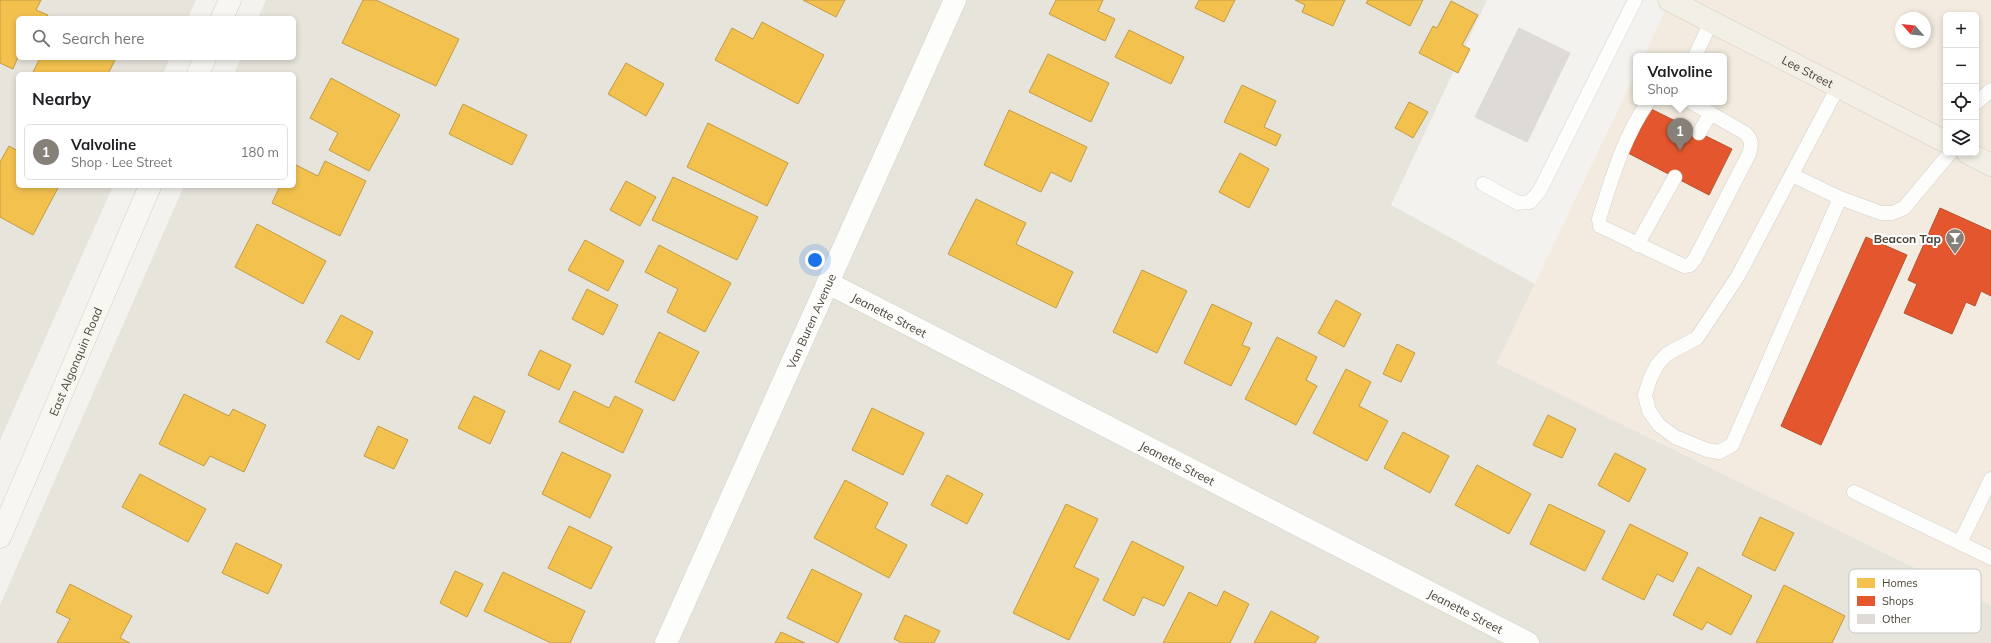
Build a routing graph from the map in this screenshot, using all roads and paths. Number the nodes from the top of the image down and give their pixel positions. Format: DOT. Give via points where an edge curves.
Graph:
graph roads {
  1 [pos="230,0"];
  2 [pos="955,0"];
  3 [pos="1635,0"];
  4 [pos="1669,0"];
  5 [pos="223,16"];
  6 [pos="1711,22"];
  7 [pos="1696,53"];
  8 [pos="204,60"];
  9 [pos="199,72"];
  10 [pos="1838,87"];
  11 [pos="1991,90"];
  12 [pos="1979,100"];
  13 [pos="1646,105"];
  14 [pos="1696,105"];
  15 [pos="1711,113"];
  16 [pos="1699,133"];
  17 [pos="1942,134"];
  18 [pos="1947,156"];
  19 [pos="1974,156"];
  20 [pos="1991,165"];
  21 [pos="1792,175"];
  22 [pos="1675,177"];
  23 [pos="1483,184"];
  24 [pos="149,188"];
  25 [pos="1840,198"];
  26 [pos="1637,245"];
  27 [pos="828,283"];
  28 [pos="1991,479"];
  29 [pos="1854,492"];
  30 [pos="0,537"];
  31 [pos="1960,543"];
  32 [pos="1991,558"];
  33 [pos="666,643"];
  34 [pos="1528,643"];
  1 -- 5 [label="street"];
  2 -- 27 [label="street, Van Buren Avenue"];
  3 -- 23 [label="lane" via="1539,192 1530,202 1518,203"];
  4 -- 6 [label="main road, Lee Street"];
  6 -- 7 [label="lane"];
  6 -- 10 [label="main road, Lee Street"];
  8 -- 9 [label="street"];
  10 -- 17 [label="main road, Lee Street"];
  10 -- 21 [label="lane"];
  11 -- 12 [label="lane"];
  13 -- 26 [label="lane" via="1630,130 1599,219 1600,226"];
  14 -- 15 [label="lane"];
  15 -- 16 [label="lane"];
  15 -- 26 [label="lane" via="1745,133 1750,137 1752,145 1694,259 1690,265 1684,266"];
  18 -- 25 [label="lane" via="1904,208 1892,213 1881,213"];
  19 -- 20 [label="main road"];
  21 -- 25 [label="lane"];
  21 -- 25 [label="lane" via="1738,276 1697,338 1667,354 1657,365 1650,379 1645,395 1649,411 1659,425 1675,437 1719,452 1732,445"];
  22 -- 26 [label="lane"];
  24 -- 30 [label="street, East Algonquin Road"];
  27 -- 33 [label="street, Van Buren Avenue"];
  27 -- 34 [label="street, Jeanette Street"];
  28 -- 31 [label="lane"];
  29 -- 31 [label="lane"];
  31 -- 32 [label="lane"];
}
